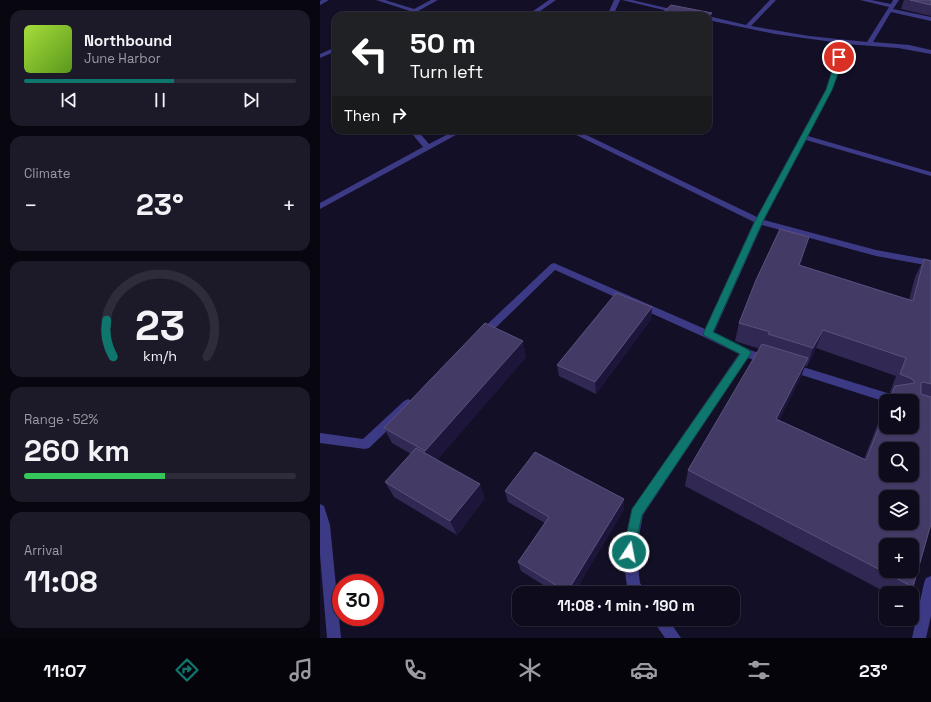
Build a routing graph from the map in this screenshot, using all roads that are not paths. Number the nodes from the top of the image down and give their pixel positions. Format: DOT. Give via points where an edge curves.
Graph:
graph roads {
  1 [pos="326,0"];
  2 [pos="380,0"];
  3 [pos="435,0"];
  4 [pos="553,0"];
  5 [pos="617,0"];
  6 [pos="625,0"];
  7 [pos="662,0"];
  8 [pos="773,0"];
  9 [pos="863,0"];
  10 [pos="896,0"];
  11 [pos="320,3"];
  12 [pos="655,7"];
  13 [pos="891,8"];
  14 [pos="415,11"];
  15 [pos="535,12"];
  16 [pos="612,12"];
  17 [pos="678,12"];
  18 [pos="712,19"];
  19 [pos="931,19"];
  20 [pos="747,27"];
  21 [pos="842,42"];
  22 [pos="870,44"];
  23 [pos="332,51"];
  24 [pos="931,52"];
  25 [pos="320,56"];
  26 [pos="416,134"];
  27 [pos="454,134"];
  28 [pos="578,134"];
  29 [pos="803,137"];
  30 [pos="428,148"];
  31 [pos="931,174"];
  32 [pos="320,206"];
  33 [pos="759,221"];
  34 [pos="931,263"];
  35 [pos="708,334"];
  36 [pos="474,342"];
  37 [pos="746,353"];
  38 [pos="879,395"];
  39 [pos="417,396"];
  40 [pos="320,438"];
  41 [pos="320,510"];
  42 [pos="931,583"];
  43 [pos="634,586"];
  44 [pos="665,626"];
  45 [pos="334,638"];
  46 [pos="674,638"];
  47 [pos="919,638"];
  1 -- 11 [label="street"];
  2 -- 14 [label="street"];
  3 -- 14 [label="street"];
  4 -- 15 [label="street"];
  5 -- 16 [label="street"];
  6 -- 12 [label="street"];
  7 -- 12 [label="street"];
  8 -- 20 [label="street"];
  9 -- 13 [label="street"];
  10 -- 13 [label="street"];
  12 -- 17 [label="street"];
  13 -- 19 [label="street"];
  13 -- 22 [label="street"];
  18 -- 20 [label="street"];
  20 -- 21 [label="street"];
  21 -- 22 [label="street"];
  21 -- 29 [label="street" via="829,90"];
  22 -- 24 [label="street" via="897,44"];
  23 -- 25 [label="street"];
  26 -- 30 [label="street"];
  27 -- 30 [label="street"];
  28 -- 33 [label="street"];
  29 -- 31 [label="street"];
  29 -- 33 [label="street"];
  30 -- 32 [label="street"];
  33 -- 34 [label="street" via="876,253"];
  33 -- 35 [label="street"];
  35 -- 36 [label="street" via="554,266"];
  35 -- 37 [label="street"];
  37 -- 38 [label="street"];
  37 -- 43 [label="street" via="636,513 629,552"];
  39 -- 40 [label="street" via="365,444"];
  41 -- 45 [label="street" via="324,525"];
  42 -- 47 [label="street"];
  44 -- 46 [label="street"];
}
